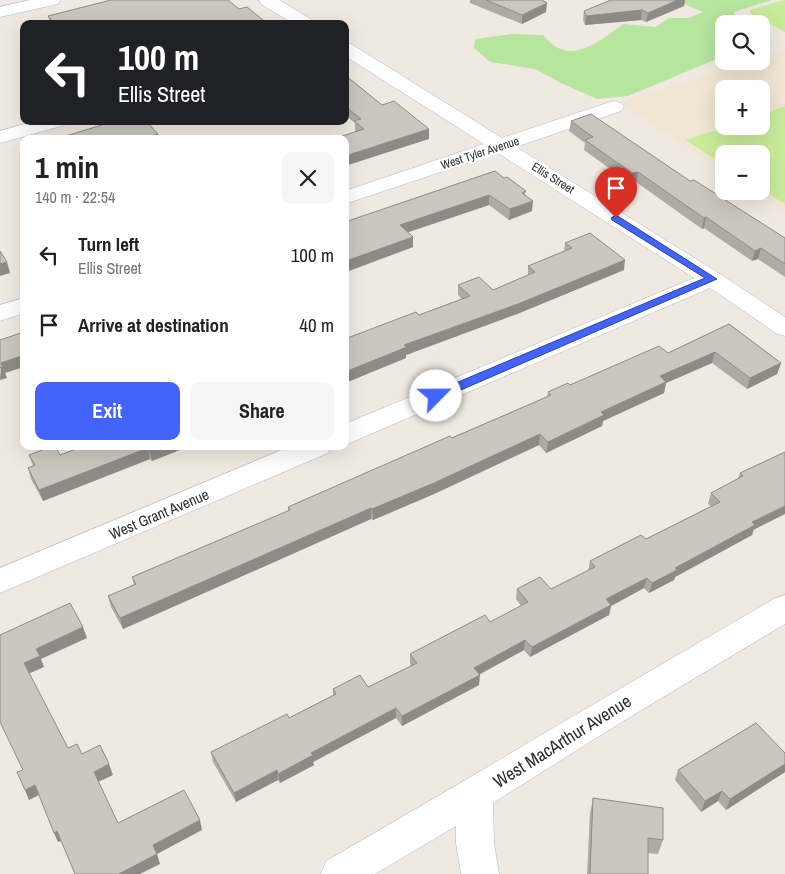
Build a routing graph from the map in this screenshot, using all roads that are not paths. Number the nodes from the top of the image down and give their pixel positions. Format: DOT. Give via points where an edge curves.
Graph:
graph roads {
  1 [pos="52,0"];
  2 [pos="267,0"];
  3 [pos="0,12"];
  4 [pos="300,20"];
  5 [pos="349,50"];
  6 [pos="614,107"];
  7 [pos="44,125"];
  8 [pos="0,137"];
  9 [pos="502,145"];
  10 [pos="349,197"];
  11 [pos="712,279"];
  12 [pos="20,306"];
  13 [pos="0,313"];
  14 [pos="785,328"];
  15 [pos="349,433"];
  16 [pos="309,450"];
  17 [pos="0,581"];
  18 [pos="785,608"];
  19 [pos="475,795"];
  20 [pos="340,874"];
  21 [pos="480,874"];
  1 -- 3 [label="street"];
  2 -- 4 [label="street"];
  5 -- 9 [label="street, Ellis Street"];
  6 -- 9 [label="street, West Tyler Avenue"];
  7 -- 8 [label="street"];
  9 -- 10 [label="street, West Tyler Avenue"];
  9 -- 11 [label="street, Ellis Street"];
  11 -- 14 [label="street, Ellis Street"];
  11 -- 15 [label="street"];
  12 -- 13 [label="street"];
  16 -- 17 [label="street, West Grant Avenue"];
  18 -- 19 [label="street, West MacArthur Avenue"];
  19 -- 20 [label="street, West MacArthur Avenue"];
  19 -- 21 [label="street" via="475,843"];
}
